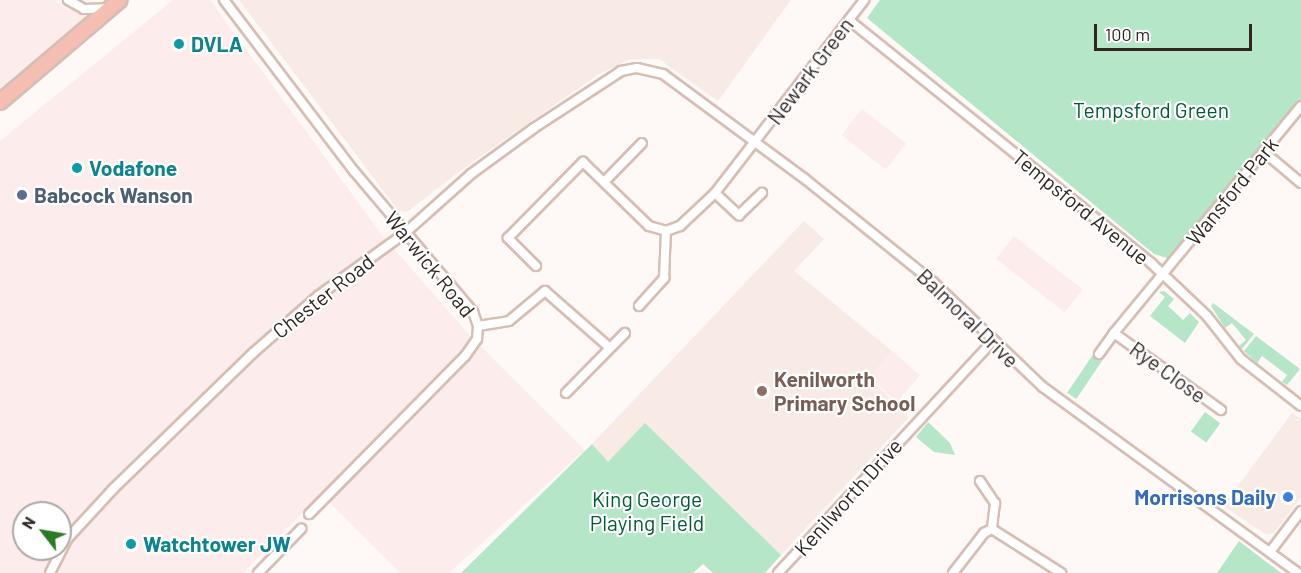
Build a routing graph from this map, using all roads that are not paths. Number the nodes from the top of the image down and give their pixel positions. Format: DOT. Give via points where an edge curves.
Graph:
graph roads {
  1 [pos="68,0"];
  2 [pos="224,0"];
  3 [pos="864,0"];
  4 [pos="109,8"];
  5 [pos="849,20"];
  6 [pos="637,68"];
  7 [pos="0,102"];
  8 [pos="1301,106"];
  9 [pos="642,142"];
  10 [pos="755,143"];
  11 [pos="1264,152"];
  12 [pos="604,182"];
  13 [pos="1301,183"];
  14 [pos="716,193"];
  15 [pos="762,193"];
  16 [pos="666,231"];
  17 [pos="405,233"];
  18 [pos="536,266"];
  19 [pos="1163,276"];
  20 [pos="639,306"];
  21 [pos="478,326"];
  22 [pos="625,333"];
  23 [pos="1114,333"];
  24 [pos="992,342"];
  25 [pos="609,348"];
  26 [pos="1099,354"];
  27 [pos="566,393"];
  28 [pos="1301,406"];
  29 [pos="1221,410"];
  30 [pos="980,481"];
  31 [pos="1301,511"];
  32 [pos="309,514"];
  33 [pos="301,529"];
  34 [pos="992,529"];
  35 [pos="1270,552"];
  36 [pos="50,573"];
  37 [pos="258,573"];
  38 [pos="778,573"];
  39 [pos="952,573"];
  40 [pos="1061,573"];
  41 [pos="1298,573"];
  1 -- 4 [label="street" via="84,9"];
  2 -- 17 [label="street, Warwick Road"];
  3 -- 5 [label="street, Newark Green"];
  4 -- 7 [label="main road"];
  5 -- 10 [label="street, Newark Green"];
  5 -- 19 [label="street, Tempsford Avenue"];
  6 -- 10 [label="street, Balmoral Drive" via="663,74"];
  6 -- 17 [label="street, Chester Road" via="621,71 534,128 471,174"];
  8 -- 11 [label="street, Wansford Park"];
  9 -- 12 [label="street"];
  10 -- 14 [label="street, Newark Green"];
  10 -- 24 [label="street, Balmoral Drive" via="910,262"];
  11 -- 13 [label="street"];
  11 -- 19 [label="street, Wansford Park"];
  12 -- 16 [label="street" via="649,226"];
  12 -- 18 [label="street" via="583,162 508,238"];
  14 -- 15 [label="street" via="739,215"];
  14 -- 16 [label="street, Newark Green" via="680,226"];
  16 -- 20 [label="street" via="664,278"];
  17 -- 21 [label="street, Warwick Road" via="473,312"];
  17 -- 36 [label="street, Chester Road" via="345,273 253,352 113,489 68,538"];
  19 -- 23 [label="street, Rye Close"];
  19 -- 28 [label="street, Tempsford Avenue" via="1207,316 1241,359"];
  21 -- 25 [label="street" via="509,321 545,291"];
  21 -- 32 [label="street, Warwick Road" via="472,348"];
  22 -- 25 [label="street"];
  23 -- 26 [label="street, Rye Close"];
  23 -- 29 [label="street, Rye Close"];
  24 -- 35 [label="street, Balmoral Drive" via="1050,392"];
  24 -- 38 [label="street, Kenilworth Drive"];
  25 -- 27 [label="street"];
  30 -- 34 [label="street" via="995,503"];
  31 -- 35 [label="street"];
  33 -- 37 [label="street"];
  34 -- 39 [label="street" via="984,533"];
  34 -- 40 [label="street"];
  35 -- 41 [label="street, Balmoral Drive"];
}
